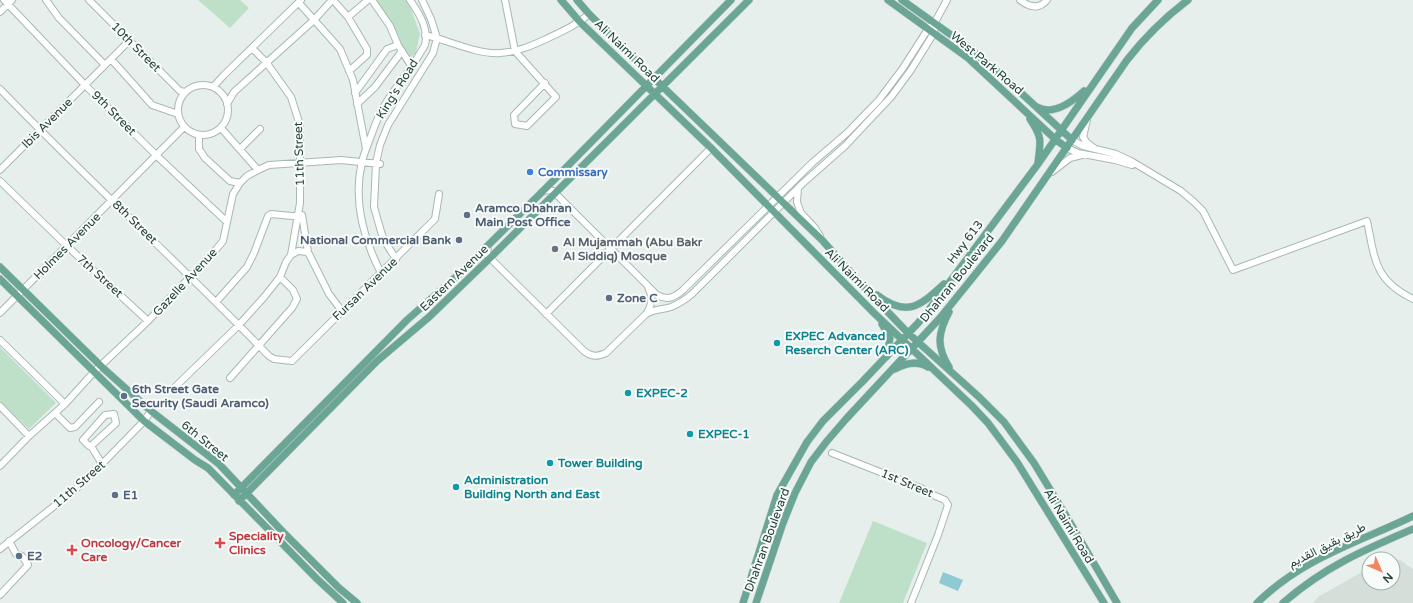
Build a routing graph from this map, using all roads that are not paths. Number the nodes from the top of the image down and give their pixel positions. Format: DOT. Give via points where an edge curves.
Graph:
graph roads {
  1 [pos="46,0"];
  2 [pos="89,0"];
  3 [pos="333,0"];
  4 [pos="368,0"];
  5 [pos="372,0"];
  6 [pos="410,0"];
  7 [pos="505,0"];
  8 [pos="560,0"];
  9 [pos="577,0"];
  10 [pos="731,0"];
  11 [pos="749,0"];
  12 [pos="888,0"];
  13 [pos="902,0"];
  14 [pos="947,0"];
  15 [pos="1020,0"];
  16 [pos="1047,0"];
  17 [pos="1158,0"];
  18 [pos="1188,0"];
  19 [pos="8,1"];
  20 [pos="300,1"];
  21 [pos="425,2"];
  22 [pos="1152,4"];
  23 [pos="418,11"];
  24 [pos="0,12"];
  25 [pos="588,14"];
  26 [pos="348,17"];
  27 [pos="314,20"];
  28 [pos="580,22"];
  29 [pos="935,22"];
  30 [pos="931,31"];
  31 [pos="425,35"];
  32 [pos="437,38"];
  33 [pos="129,41"];
  34 [pos="398,45"];
  35 [pos="252,48"];
  36 [pos="402,51"];
  37 [pos="515,51"];
  38 [pos="111,59"];
  39 [pos="266,62"];
  40 [pos="105,64"];
  41 [pos="412,68"];
  42 [pos="349,71"];
  43 [pos="654,78"];
  44 [pos="353,80"];
  45 [pos="1095,82"];
  46 [pos="362,83"];
  47 [pos="545,83"];
  48 [pos="85,85"];
  49 [pos="647,85"];
  50 [pos="213,87"];
  51 [pos="663,87"];
  52 [pos="0,88"];
  53 [pos="372,90"];
  54 [pos="185,92"];
  55 [pos="355,93"];
  56 [pos="656,94"];
  57 [pos="228,104"];
  58 [pos="357,104"];
  59 [pos="1032,104"];
  60 [pos="1020,106"];
  61 [pos="178,114"];
  62 [pos="1088,117"];
  63 [pos="184,128"];
  64 [pos="221,128"];
  65 [pos="40,130"];
  66 [pos="260,130"];
  67 [pos="1060,130"];
  68 [pos="199,135"];
  69 [pos="1055,139"];
  70 [pos="1072,140"];
  71 [pos="711,148"];
  72 [pos="1067,148"];
  73 [pos="240,150"];
  74 [pos="366,150"];
  75 [pos="1102,151"];
  76 [pos="1085,155"];
  77 [pos="157,156"];
  78 [pos="362,162"];
  79 [pos="300,164"];
  80 [pos="378,164"];
  81 [pos="1038,164"];
  82 [pos="1139,167"];
  83 [pos="0,170"];
  84 [pos="258,170"];
  85 [pos="1048,175"];
  86 [pos="0,181"];
  87 [pos="240,183"];
  88 [pos="798,188"];
  89 [pos="542,192"];
  90 [pos="439,194"];
  91 [pos="555,194"];
  92 [pos="777,197"];
  93 [pos="112,200"];
  94 [pos="783,203"];
  95 [pos="768,206"];
  96 [pos="774,212"];
  97 [pos="300,217"];
  98 [pos="227,222"];
  99 [pos="822,240"];
  100 [pos="67,246"];
  101 [pos="488,246"];
  102 [pos="611,249"];
  103 [pos="308,252"];
  104 [pos="291,255"];
  105 [pos="490,258"];
  106 [pos="396,259"];
  107 [pos="0,267"];
  108 [pos="381,273"];
  109 [pos="956,273"];
  110 [pos="190,276"];
  111 [pos="280,277"];
  112 [pos="0,279"];
  113 [pos="860,283"];
  114 [pos="647,285"];
  115 [pos="20,293"];
  116 [pos="957,298"];
  117 [pos="1413,299"];
  118 [pos="216,302"];
  119 [pos="342,311"];
  120 [pos="0,313"];
  121 [pos="874,313"];
  122 [pos="546,314"];
  123 [pos="646,314"];
  124 [pos="148,321"];
  125 [pos="239,325"];
  126 [pos="908,333"];
  127 [pos="0,340"];
  128 [pos="902,340"];
  129 [pos="918,342"];
  130 [pos="260,346"];
  131 [pos="912,349"];
  132 [pos="270,356"];
  133 [pos="886,356"];
  134 [pos="101,366"];
  135 [pos="94,372"];
  136 [pos="937,372"];
  137 [pos="886,375"];
  138 [pos="955,376"];
  139 [pos="230,378"];
  140 [pos="176,386"];
  141 [pos="99,402"];
  142 [pos="65,404"];
  143 [pos="0,406"];
  144 [pos="151,411"];
  145 [pos="55,413"];
  146 [pos="144,421"];
  147 [pos="29,436"];
  148 [pos="91,446"];
  149 [pos="832,453"];
  150 [pos="102,464"];
  151 [pos="0,466"];
  152 [pos="241,487"];
  153 [pos="247,494"];
  154 [pos="234,495"];
  155 [pos="239,501"];
  156 [pos="1413,516"];
  157 [pos="1413,529"];
  158 [pos="9,542"];
  159 [pos="0,549"];
  160 [pos="0,595"];
  161 [pos="343,603"];
  162 [pos="357,603"];
  163 [pos="743,603"];
  164 [pos="756,603"];
  165 [pos="911,603"];
  166 [pos="1104,603"];
  167 [pos="1117,603"];
  168 [pos="1258,603"];
  169 [pos="1283,603"];
  1 -- 40 [label="street" via="59,18"];
  2 -- 33 [label="street, 10th Street"];
  3 -- 26 [label="street"];
  3 -- 27 [label="street"];
  4 -- 26 [label="street"];
  5 -- 34 [label="street" via="390,26"];
  6 -- 23 [label="street, King's Road"];
  7 -- 37 [label="street"];
  8 -- 28 [label="main road, Ali Naimi Road"];
  9 -- 25 [label="main road, Ali Naimi Road"];
  10 -- 43 [label="main road, Eastern Avenue"];
  11 -- 51 [label="main road, Eastern Avenue"];
  12 -- 30 [label="main road, West Park Road"];
  13 -- 29 [label="main road, West Park Road"];
  14 -- 29 [label="street"];
  15 -- 16 [label="street" via="1032,7 1041,6"];
  17 -- 22 [label="main road, Hwy 613"];
  18 -- 62 [label="main road, Dhahran Boulevard" via="1160,22 1145,38"];
  19 -- 24 [label="street"];
  19 -- 48 [label="street, 9th Street"];
  20 -- 27 [label="street"];
  20 -- 35 [label="street"];
  21 -- 23 [label="street"];
  21 -- 32 [label="street"];
  22 -- 45 [label="main road, Hwy 613"];
  23 -- 31 [label="street, King's Road"];
  25 -- 28 [label="street"];
  25 -- 43 [label="main road, Ali Naimi Road"];
  26 -- 42 [label="street" via="367,49 367,55"];
  27 -- 39 [label="street"];
  27 -- 42 [label="street" via="340,49"];
  28 -- 37 [label="street"];
  28 -- 49 [label="main road, Ali Naimi Road"];
  29 -- 30 [label="street"];
  29 -- 59 [label="main road, West Park Road" via="985,60"];
  30 -- 60 [label="main road, West Park Road" via="968,58"];
  30 -- 88 [label="street" via="911,70 892,97 845,146"];
  30 -- 92 [label="street" via="879,100"];
  31 -- 32 [label="street"];
  31 -- 41 [label="street, King's Road" via="425,45"];
  32 -- 37 [label="street" via="474,50 499,54"];
  32 -- 80 [label="street, King's Road" via="430,59 388,125 380,145"];
  33 -- 38 [label="street, Ibis Avenue"];
  33 -- 54 [label="street, 10th Street" via="180,91"];
  34 -- 36 [label="street"];
  34 -- 46 [label="street" via="387,49"];
  35 -- 39 [label="street, 11th Street"];
  35 -- 50 [label="street"];
  36 -- 41 [label="street"];
  36 -- 53 [label="street"];
  37 -- 47 [label="street"];
  38 -- 40 [label="street, Ibis Avenue"];
  38 -- 61 [label="street" via="152,105"];
  39 -- 57 [label="street" via="234,92"];
  39 -- 79 [label="street, 11th Street" via="291,97 300,125"];
  40 -- 48 [label="street, Ibis Avenue"];
  41 -- 74 [label="street, King's Road" via="378,116"];
  42 -- 44 [label="street"];
  43 -- 49 [label="main road, Eastern Avenue"];
  43 -- 51 [label="main road, Ali Naimi Road"];
  44 -- 46 [label="street"];
  44 -- 55 [label="street"];
  45 -- 59 [label="main road" via="1073,101 1058,108 1046,110"];
  45 -- 67 [label="main road, Hwy 613"];
  46 -- 53 [label="street"];
  46 -- 55 [label="street"];
  47 -- 47 [label="street" via="556,97 527,126 515,124 514,114"];
  48 -- 65 [label="street, Ibis Avenue"];
  48 -- 77 [label="street, 9th Street"];
  49 -- 56 [label="main road, Ali Naimi Road"];
  49 -- 89 [label="main road, Eastern Avenue"];
  50 -- 54 [label="street" via="199,85"];
  50 -- 57 [label="street" via="223,95"];
  51 -- 56 [label="main road, Eastern Avenue"];
  51 -- 92 [label="main road, Ali Naimi Road"];
  52 -- 65 [label="street, 8th Street"];
  53 -- 58 [label="street"];
  54 -- 61 [label="street" via="179,102"];
  55 -- 58 [label="street"];
  56 -- 71 [label="main road, Ali Naimi Road"];
  56 -- 91 [label="main road, Eastern Avenue"];
  57 -- 64 [label="street" via="227,118"];
  58 -- 74 [label="street"];
  59 -- 67 [label="main road, West Park Road"];
  60 -- 69 [label="main road, West Park Road"];
  60 -- 81 [label="main road" via="1040,137"];
  61 -- 63 [label="street"];
  62 -- 70 [label="main road, Dhahran Boulevard"];
  62 -- 75 [label="street" via="1083,137 1090,146"];
  63 -- 68 [label="street"];
  63 -- 77 [label="street, Holmes Avenue"];
  64 -- 68 [label="street" via="211,134"];
  64 -- 73 [label="street"];
  65 -- 83 [label="street, Ibis Avenue"];
  65 -- 93 [label="street, 8th Street"];
  66 -- 73 [label="street"];
  67 -- 69 [label="main road, Hwy 613"];
  67 -- 70 [label="main road, West Park Road"];
  68 -- 87 [label="street" via="199,149 205,158 230,181"];
  69 -- 72 [label="main road, West Park Road"];
  69 -- 81 [label="main road, Hwy 613"];
  70 -- 72 [label="main road, Dhahran Boulevard"];
  70 -- 75 [label="street"];
  71 -- 95 [label="main road, Ali Naimi Road"];
  71 -- 102 [label="street"];
  72 -- 76 [label="street"];
  72 -- 85 [label="main road, Dhahran Boulevard"];
  73 -- 84 [label="street"];
  74 -- 78 [label="street, King's Road"];
  75 -- 82 [label="street" via="1116,154"];
  76 -- 82 [label="street"];
  76 -- 85 [label="street" via="1070,158"];
  77 -- 93 [label="street, Holmes Avenue"];
  77 -- 98 [label="street, 9th Street"];
  78 -- 79 [label="street, Gazelle Avenue" via="341,160"];
  78 -- 80 [label="street, Gazelle Avenue"];
  78 -- 108 [label="street, King's Road" via="359,184 361,216 372,255"];
  79 -- 84 [label="street, Gazelle Avenue" via="269,165"];
  79 -- 97 [label="street, 11th Street"];
  80 -- 106 [label="street, King's Road" via="374,207 382,235"];
  81 -- 109 [label="main road, Hwy 613"];
  82 -- 117 [label="street" via="1167,182 1198,207 1209,222 1233,270 1367,221 1380,272 1387,282"];
  84 -- 87 [label="street, Gazelle Avenue"];
  85 -- 116 [label="main road, Dhahran Boulevard" via="1002,241"];
  86 -- 100 [label="street, 7th Street"];
  87 -- 98 [label="street, Gazelle Avenue" via="233,194"];
  88 -- 94 [label="street"];
  88 -- 99 [label="street" via="797,202 801,213"];
  89 -- 91 [label="street" via="550,190"];
  89 -- 101 [label="main road, Eastern Avenue"];
  90 -- 106 [label="street, Fursan Avenue" via="435,219"];
  91 -- 102 [label="street"];
  91 -- 105 [label="main road, Eastern Avenue"];
  92 -- 94 [label="main road, Ali Naimi Road"];
  92 -- 95 [label="street"];
  93 -- 100 [label="street, Holmes Avenue"];
  93 -- 110 [label="street, 8th Street"];
  94 -- 96 [label="street"];
  94 -- 99 [label="main road, Ali Naimi Road"];
  95 -- 96 [label="main road, Ali Naimi Road"];
  95 -- 114 [label="street" via="675,296 662,298"];
  96 -- 121 [label="main road, Ali Naimi Road"];
  96 -- 123 [label="street" via="686,300"];
  97 -- 103 [label="street, 11th Street"];
  97 -- 104 [label="street, 11th Street"];
  97 -- 118 [label="street" via="271,214 268,216 247,267"];
  98 -- 110 [label="street, Gazelle Avenue" via="223,241"];
  99 -- 113 [label="main road, Ali Naimi Road"];
  100 -- 115 [label="street, Holmes Avenue"];
  100 -- 124 [label="street, 7th Street"];
  101 -- 105 [label="street" via="487,254"];
  101 -- 152 [label="main road, Eastern Avenue" via="398,329"];
  102 -- 114 [label="street"];
  102 -- 122 [label="street"];
  103 -- 104 [label="street" via="298,251"];
  103 -- 119 [label="street, 11th Street" via="329,294"];
  104 -- 111 [label="street, 11th Street"];
  105 -- 122 [label="street"];
  105 -- 153 [label="main road, Eastern Avenue" via="429,317 378,361"];
  106 -- 108 [label="street, Fursan Avenue"];
  107 -- 115 [label="main road, 6th Street"];
  108 -- 119 [label="street, Fursan Avenue"];
  109 -- 113 [label="main road" via="923,303 908,307 885,301"];
  109 -- 126 [label="main road, Hwy 613"];
  110 -- 118 [label="street, 8th Street"];
  110 -- 124 [label="street, Gazelle Avenue"];
  111 -- 125 [label="street, 11th Street"];
  111 -- 130 [label="street" via="293,290 297,299"];
  112 -- 115 [label="main road, 6th Street"];
  113 -- 126 [label="main road, Ali Naimi Road"];
  114 -- 123 [label="street" via="652,302"];
  115 -- 120 [label="street, Holmes Avenue"];
  115 -- 134 [label="main road, 6th Street"];
  115 -- 135 [label="main road, 6th Street"];
  116 -- 129 [label="main road, Dhahran Boulevard"];
  116 -- 138 [label="main road" via="944,322 940,336 944,359"];
  118 -- 125 [label="street, 8th Street"];
  119 -- 132 [label="street, Fursan Avenue" via="292,361 274,359"];
  121 -- 128 [label="main road, Ali Naimi Road"];
  121 -- 133 [label="main road" via="890,338"];
  122 -- 123 [label="street" via="584,351 597,356 611,350"];
  124 -- 134 [label="street, Gazelle Avenue"];
  125 -- 130 [label="street, 8th Street"];
  125 -- 140 [label="street, 11th Street"];
  126 -- 128 [label="main road, Hwy 613"];
  126 -- 129 [label="main road, Ali Naimi Road"];
  127 -- 142 [label="street"];
  128 -- 131 [label="main road, Ali Naimi Road"];
  128 -- 133 [label="main road, Hwy 613"];
  129 -- 131 [label="main road, Dhahran Boulevard"];
  129 -- 138 [label="main road, Ali Naimi Road"];
  130 -- 132 [label="street, 8th Street"];
  130 -- 139 [label="street"];
  131 -- 136 [label="main road, Ali Naimi Road"];
  131 -- 137 [label="main road, Dhahran Boulevard"];
  133 -- 163 [label="main road, Hwy 613" via="823,421 793,466 777,495"];
  134 -- 135 [label="street, Gazelle Avenue"];
  134 -- 144 [label="main road, 6th Street"];
  135 -- 142 [label="street, Gazelle Avenue"];
  135 -- 146 [label="main road, 6th Street"];
  136 -- 137 [label="main road" via="924,364 914,363 902,365"];
  136 -- 166 [label="main road, Ali Naimi Road" via="988,422 1017,462"];
  137 -- 164 [label="main road, Dhahran Boulevard" via="811,462 783,523"];
  138 -- 167 [label="main road, Ali Naimi Road" via="990,408 1018,441"];
  141 -- 145 [label="street" via="75,427 70,428"];
  142 -- 145 [label="street, Gazelle Avenue"];
  143 -- 147 [label="street"];
  144 -- 146 [label="street, 11th Street"];
  144 -- 152 [label="main road, 6th Street" via="219,464"];
  145 -- 147 [label="street, Gazelle Avenue"];
  146 -- 150 [label="street, 11th Street"];
  146 -- 154 [label="main road, 6th Street" via="208,468"];
  147 -- 151 [label="street, Gazelle Avenue"];
  148 -- 148 [label="street" via="83,440 105,415 114,414 116,423"];
  148 -- 150 [label="street"];
  149 -- 165 [label="street, 1st Street" via="923,489 945,500 948,505"];
  150 -- 158 [label="street, 11th Street" via="77,488"];
  152 -- 153 [label="main road, 6th Street"];
  152 -- 154 [label="main road, Eastern Avenue"];
  153 -- 155 [label="main road, Eastern Avenue"];
  153 -- 162 [label="main road, 6th Street" via="339,588"];
  154 -- 155 [label="main road, 6th Street"];
  155 -- 161 [label="main road, 6th Street"];
  156 -- 168 [label="main road, طريق بقيق القديم" via="1306,565 1283,580"];
  157 -- 169 [label="main road, طريق بقيق القديم" via="1338,563 1297,590"];
  158 -- 159 [label="street, 11th Street"];
  158 -- 160 [label="street" via="16,554 22,556 28,565"];
}
